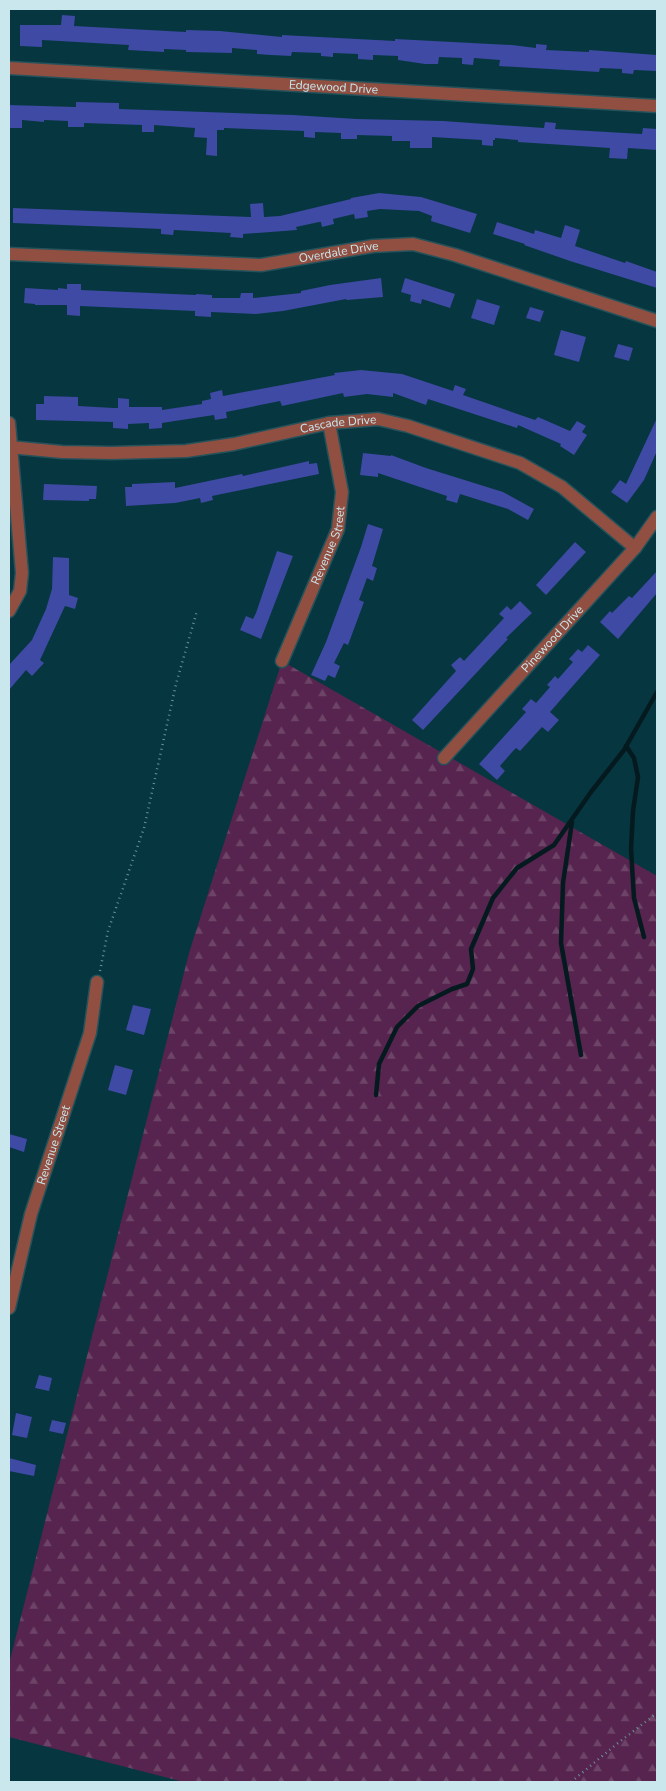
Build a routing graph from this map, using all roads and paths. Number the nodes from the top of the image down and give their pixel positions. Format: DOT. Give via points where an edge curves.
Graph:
graph roads {
  1 [pos="9,68"];
  2 [pos="657,106"];
  3 [pos="9,254"];
  4 [pos="657,321"];
  5 [pos="9,423"];
  6 [pos="329,423"];
  7 [pos="10,447"];
  8 [pos="657,517"];
  9 [pos="635,548"];
  10 [pos="9,611"];
  11 [pos="197,611"];
  12 [pos="282,661"];
  13 [pos="444,758"];
  14 [pos="97,982"];
  15 [pos="9,1308"];
  16 [pos="657,1713"];
  17 [pos="571,1782"];
  1 -- 2 [label="street, Edgewood Drive"];
  3 -- 4 [label="street, Overdale Drive" via="261,264 373,246 413,244"];
  5 -- 7 [label="street"];
  6 -- 7 [label="street, Cascade Drive" via="186,451 62,452"];
  6 -- 9 [label="street, Cascade Drive" via="378,419 520,463 562,487"];
  6 -- 12 [label="street, Revenue Street" via="342,492 338,528"];
  7 -- 10 [label="street" via="22,573 20,591"];
  8 -- 9 [label="street, Pinewood Drive"];
  9 -- 13 [label="street, Pinewood Drive"];
  11 -- 14 [label="path" via="176,684 144,828 108,931"];
  14 -- 15 [label="street, Revenue Street" via="90,1033 31,1214"];
  16 -- 17 [label="path"];
}
